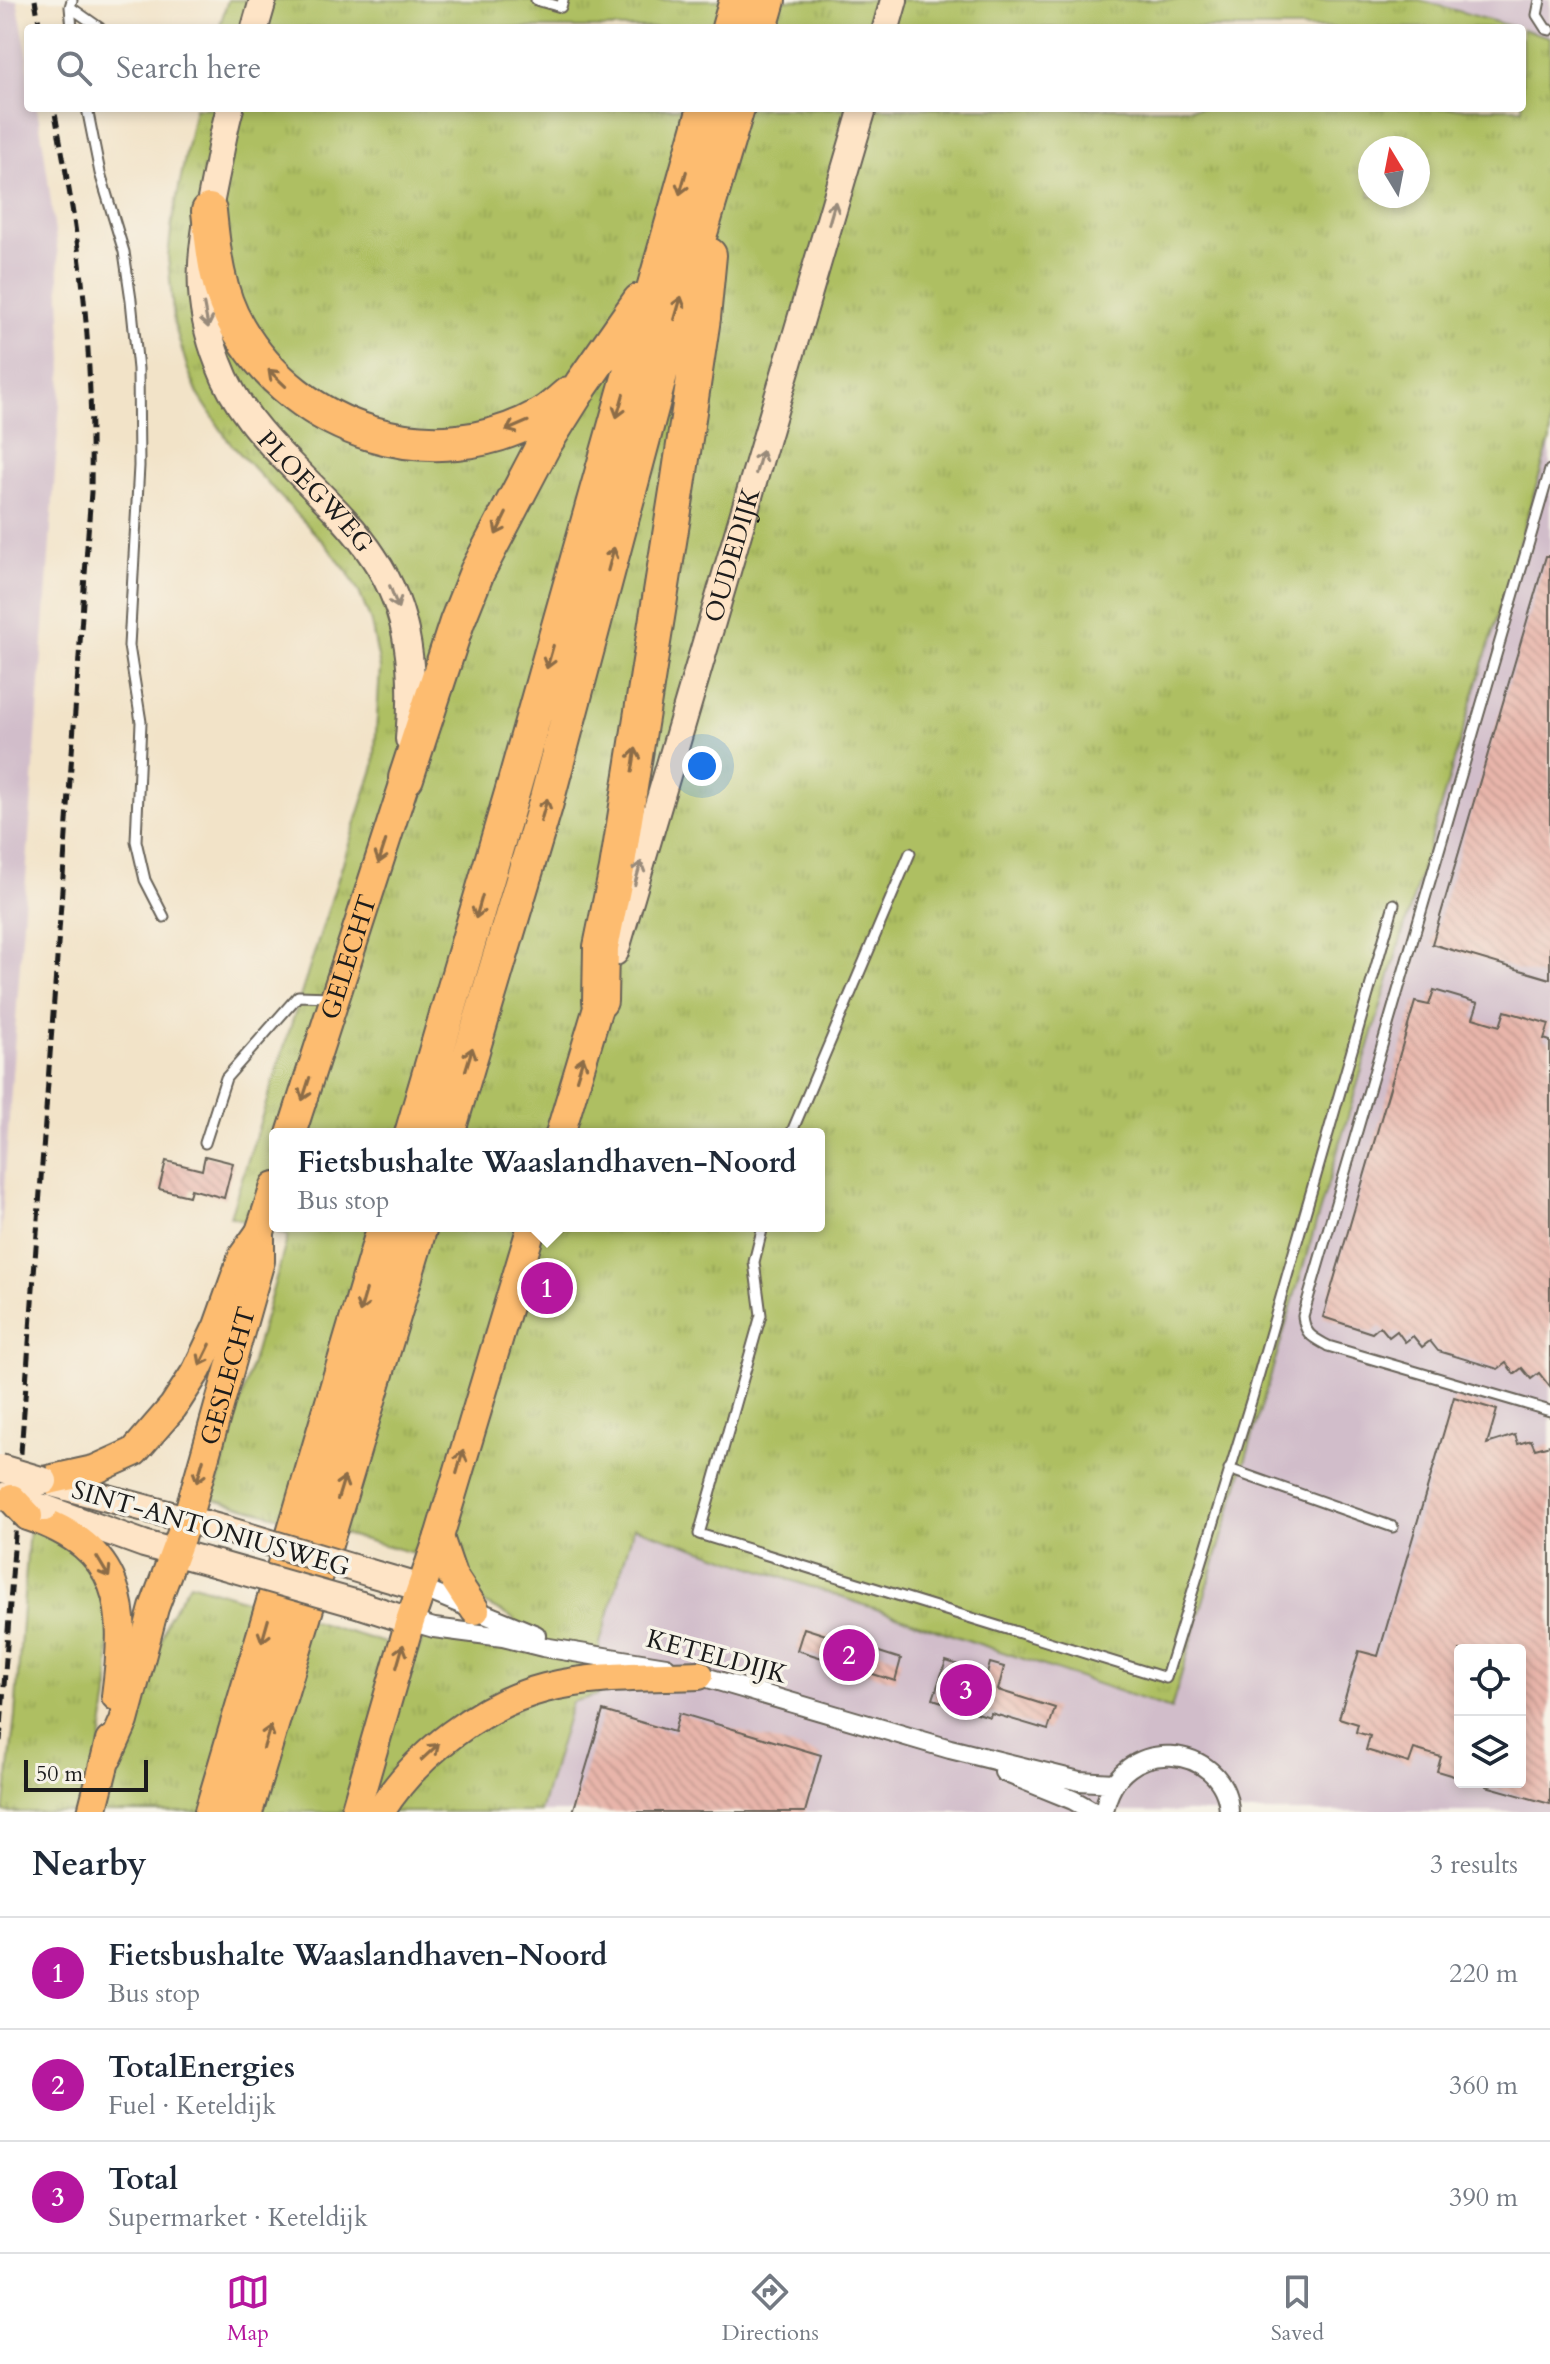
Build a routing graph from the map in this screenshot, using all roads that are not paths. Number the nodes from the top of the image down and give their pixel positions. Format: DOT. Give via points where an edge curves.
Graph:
graph roads {
  1 [pos="263,0"];
  2 [pos="536,0"];
  3 [pos="563,0"];
  4 [pos="737,0"];
  5 [pos="768,0"];
  6 [pos="894,0"];
  7 [pos="1540,0"];
  8 [pos="71,3"];
  9 [pos="72,24"];
  10 [pos="95,24"];
  11 [pos="256,24"];
  12 [pos="730,24"];
  13 [pos="761,24"];
  14 [pos="887,24"];
  15 [pos="1550,30"];
  16 [pos="88,112"];
  17 [pos="229,112"];
  18 [pos="704,112"];
  19 [pos="736,112"];
  20 [pos="862,112"];
  21 [pos="716,179"];
  22 [pos="209,211"];
  23 [pos="656,277"];
  24 [pos="582,384"];
  25 [pos="1550,470"];
  26 [pos="406,778"];
  27 [pos="910,853"];
  28 [pos="1394,904"];
  29 [pos="164,917"];
  30 [pos="335,997"];
  31 [pos="600,1001"];
  32 [pos="293,1128"];
  33 [pos="414,1128"];
  34 [pos="449,1128"];
  35 [pos="562,1128"];
  36 [pos="794,1128"];
  37 [pos="205,1143"];
  38 [pos="269,1204"];
  39 [pos="260,1232"];
  40 [pos="383,1232"];
  41 [pos="418,1232"];
  42 [pos="530,1232"];
  43 [pos="762,1232"];
  44 [pos="1550,1411"];
  45 [pos="0,1468"];
  46 [pos="1229,1469"];
  47 [pos="6,1497"];
  48 [pos="43,1503"];
  49 [pos="187,1519"];
  50 [pos="1393,1527"];
  51 [pos="439,1537"];
  52 [pos="175,1553"];
  53 [pos="422,1588"];
  54 [pos="475,1610"];
  55 [pos="410,1621"];
  56 [pos="608,1657"];
  57 [pos="699,1675"];
  58 [pos="950,1749"];
  59 [pos="108,1757"];
  60 [pos="1114,1783"];
  61 [pos="92,1812"];
  62 [pos="212,1812"];
  63 [pos="245,1812"];
  64 [pos="355,1812"];
  65 [pos="380,1812"];
  66 [pos="1094,1812"];
  67 [pos="1104,1812"];
  68 [pos="1229,1812"];
  1 -- 11 [label="street"];
  2 -- 3 [label="lane" via="561,7"];
  4 -- 12 [label="highway"];
  5 -- 13 [label="highway"];
  6 -- 14 [label="street"];
  7 -- 15 [label="lane" via="1537,15"];
  8 -- 9 [label="lane"];
  8 -- 10 [label="lane"];
  16 -- 29 [label="lane" via="124,252 138,369 139,466 129,646 141,722 136,841 145,880"];
  17 -- 22 [label="street"];
  18 -- 23 [label="highway, one-way"];
  19 -- 21 [label="highway"];
  31 -- 20 [label="street, OUDEDIJK, one-way"];
  31 -- 21 [label="highway, one-way" via="601,947 678,485 703,318"];
  34 -- 21 [label="highway, one-way" via="545,806"];
  24 -- 22 [label="highway, one-way" via="541,416 459,442 412,443 343,425 284,385 237,326 221,286"];
  22 -- 26 [label="street, PLOEGWEG, one-way" via="200,263 202,298 227,383 262,434 375,558 402,617 412,670"];
  23 -- 24 [label="highway"];
  23 -- 33 [label="highway, one-way"];
  24 -- 26 [label="highway, one-way" via="477,572"];
  25 -- 44 [label="lane" via="1303,1316 1304,1328 1328,1346"];
  26 -- 30 [label="main road, GELECHT, one-way"];
  27 -- 36 [label="lane"];
  28 -- 46 [label="lane"];
  30 -- 32 [label="main road, GELECHT, one-way"];
  30 -- 37 [label="lane" via="298,996 226,1078"];
  35 -- 31 [label="main road, one-way"];
  38 -- 39 [label="main road"];
  39 -- 48 [label="main road, one-way" via="243,1256 197,1370 152,1433 134,1452"];
  39 -- 49 [label="main road, GESLECHT, one-way" via="260,1261"];
  40 -- 62 [label="highway, one-way"];
  63 -- 41 [label="highway, one-way"];
  51 -- 42 [label="main road, one-way"];
  43 -- 46 [label="lane" via="754,1262 761,1315 699,1534 1166,1678"];
  45 -- 48 [label="street, SINT-ANTONIUSWEG, bridge"];
  46 -- 50 [label="lane"];
  47 -- 48 [label="main road, bridge" via="28,1516"];
  48 -- 49 [label="street, SINT-ANTONIUSWEG"];
  48 -- 52 [label="street, SINT-ANTONIUSWEG"];
  48 -- 59 [label="main road, one-way" via="93,1551 117,1596 122,1627"];
  49 -- 52 [label="main road, GESLECHT"];
  49 -- 53 [label="street, SINT-ANTONIUSWEG, bridge"];
  51 -- 53 [label="main road"];
  51 -- 54 [label="main road" via="452,1575"];
  52 -- 55 [label="street, SINT-ANTONIUSWEG, bridge"];
  52 -- 59 [label="main road, GESLECHT"];
  53 -- 54 [label="street, KETELDIJK"];
  53 -- 55 [label="main road"];
  54 -- 56 [label="street, KETELDIJK"];
  55 -- 56 [label="street, KETELDIJK"];
  64 -- 55 [label="main road, one-way"];
  56 -- 57 [label="street, KETELDIJK"];
  57 -- 58 [label="street, KETELDIJK"];
  65 -- 57 [label="main road, one-way" via="440,1743 512,1700 581,1681"];
  58 -- 60 [label="street, KETELDIJK" via="1079,1781"];
  58 -- 66 [label="street, KETELDIJK"];
  59 -- 61 [label="main road"];
  60 -- 67 [label="street"];
  60 -- 68 [label="street" via="1147,1757 1169,1754 1190,1759 1221,1786"];
}
